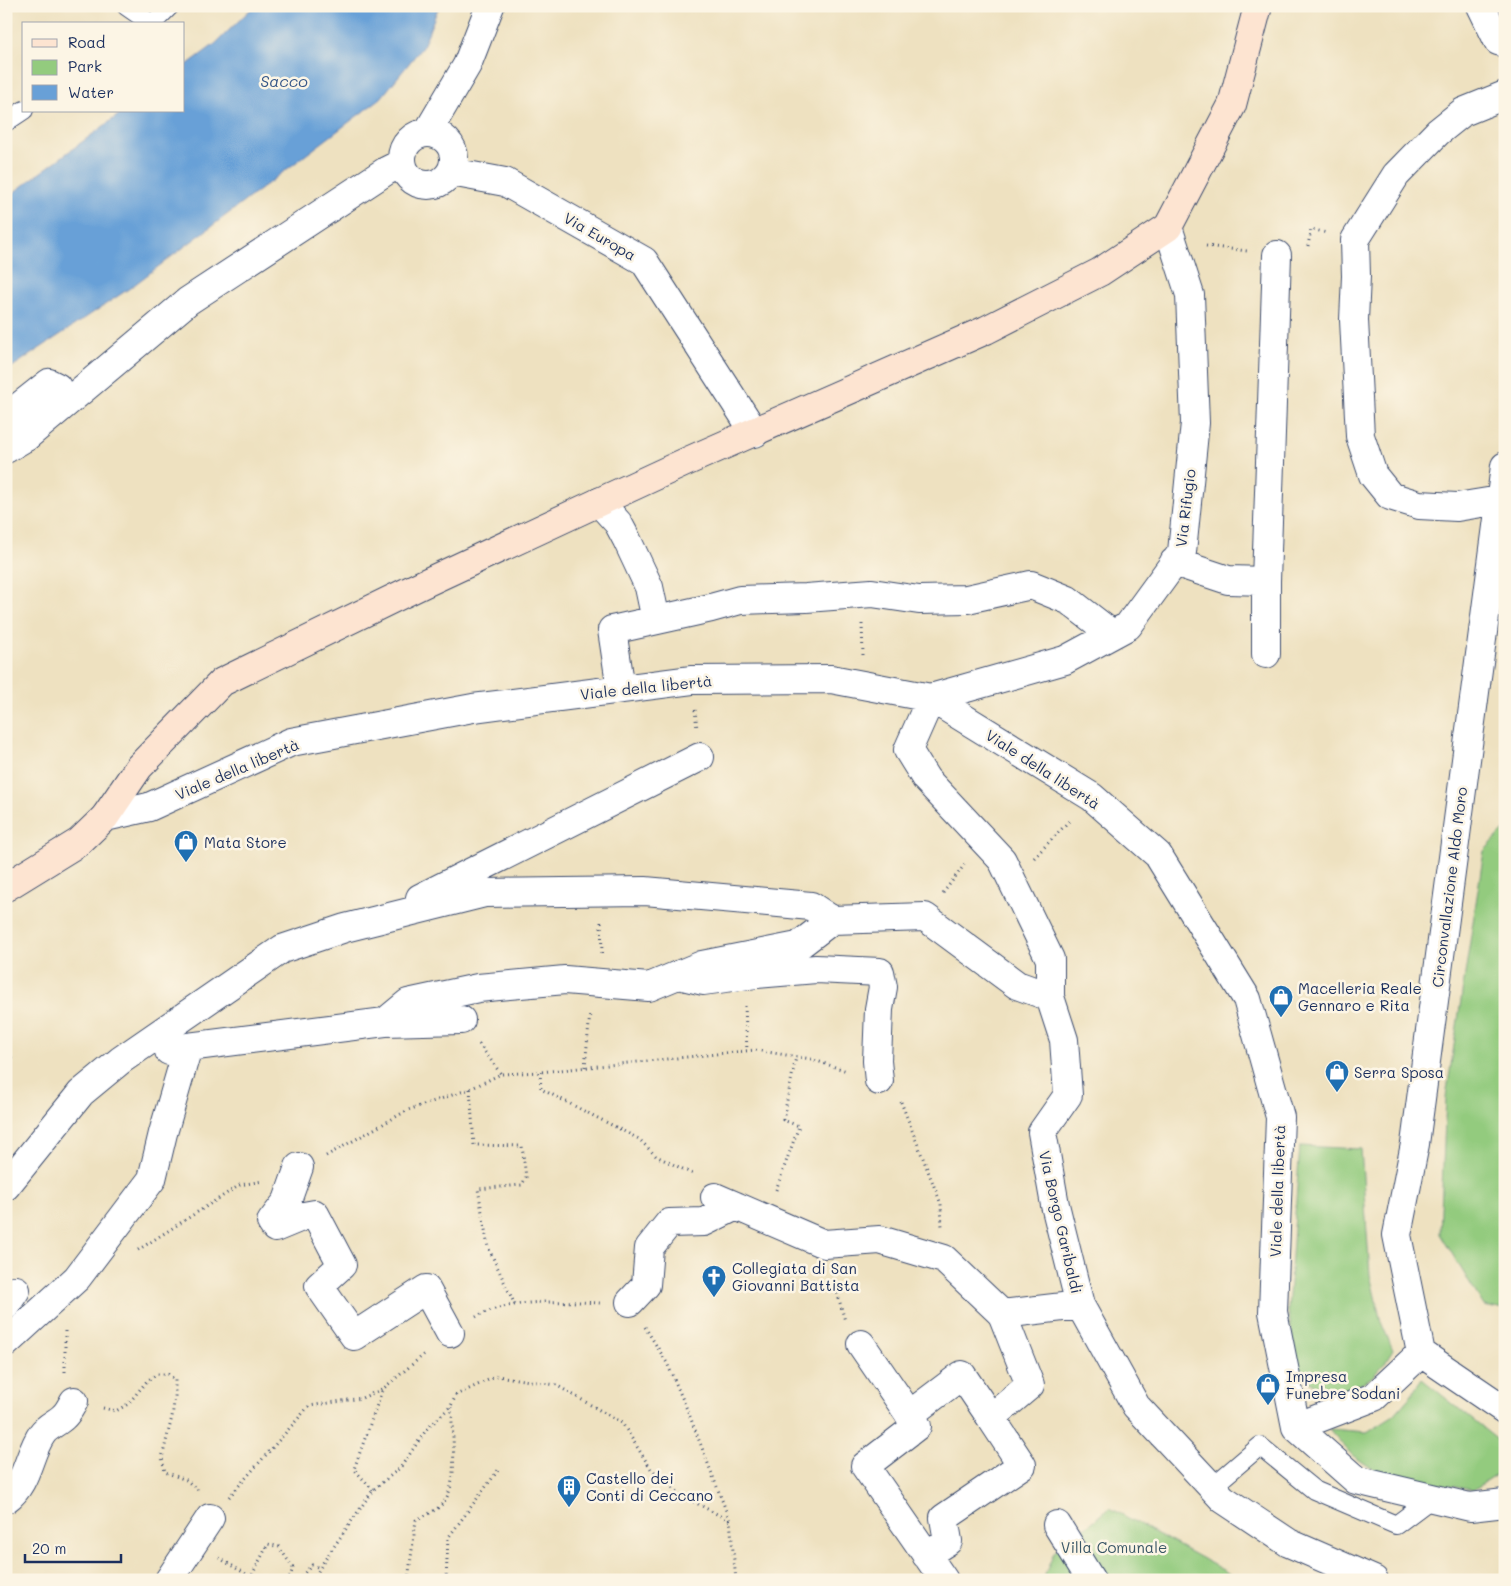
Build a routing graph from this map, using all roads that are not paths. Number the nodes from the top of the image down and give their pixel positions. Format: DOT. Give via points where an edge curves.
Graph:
graph roads {
  1 [pos="126,6"];
  2 [pos="170,6"];
  3 [pos="490,6"];
  4 [pos="1258,6"];
  5 [pos="1481,6"];
  6 [pos="149,22"];
  7 [pos="154,22"];
  8 [pos="1505,43"];
  9 [pos="1505,95"];
  10 [pos="22,111"];
  11 [pos="6,122"];
  12 [pos="427,132"];
  13 [pos="402,163"];
  14 [pos="451,172"];
  15 [pos="1168,227"];
  16 [pos="1277,255"];
  17 [pos="6,417"];
  18 [pos="755,433"];
  19 [pos="16,443"];
  20 [pos="1505,466"];
  21 [pos="1500,500"];
  22 [pos="599,502"];
  23 [pos="1174,562"];
  24 [pos="1266,581"];
  25 [pos="656,620"];
  26 [pos="1112,634"];
  27 [pos="1266,654"];
  28 [pos="621,689"];
  29 [pos="930,698"];
  30 [pos="700,757"];
  31 [pos="105,817"];
  32 [pos="6,887"];
  33 [pos="405,913"];
  34 [pos="832,920"];
  35 [pos="678,975"];
  36 [pos="1050,997"];
  37 [pos="461,1020"];
  38 [pos="385,1022"];
  39 [pos="188,1047"];
  40 [pos="121,1060"];
  41 [pos="879,1081"];
  42 [pos="299,1167"];
  43 [pos="6,1186"];
  44 [pos="630,1302"];
  45 [pos="1080,1305"];
  46 [pos="1002,1314"];
  47 [pos="450,1333"];
  48 [pos="6,1343"];
  49 [pos="861,1344"];
  50 [pos="1420,1353"];
  51 [pos="74,1400"];
  52 [pos="1505,1410"];
  53 [pos="909,1415"];
  54 [pos="990,1418"];
  55 [pos="1296,1427"];
  56 [pos="1212,1487"];
  57 [pos="1432,1498"];
  58 [pos="6,1499"];
  59 [pos="1505,1503"];
  60 [pos="215,1513"];
  61 [pos="1057,1525"];
  62 [pos="926,1555"];
  63 [pos="170,1580"];
  64 [pos="944,1580"];
  65 [pos="1091,1580"];
  66 [pos="1374,1580"];
  1 -- 6 [label="lane"];
  2 -- 7 [label="lane"];
  3 -- 12 [label="street" via="467,65"];
  4 -- 15 [label="main road" via="1232,104"];
  5 -- 8 [label="street" via="1498,42"];
  9 -- 21 [label="street" via="1463,112 1438,132 1396,175 1355,240 1354,320 1360,436 1378,482 1390,496 1419,505 1457,507"];
  10 -- 11 [label="lane"];
  12 -- 13 [label="street" via="410,139 404,147"];
  12 -- 14 [label="street" via="448,142 454,156"];
  13 -- 14 [label="street" via="411,179 424,184 438,183"];
  13 -- 19 [label="street" via="188,300"];
  14 -- 18 [label="street, Via Europa" via="505,182 644,261"];
  15 -- 18 [label="main road" via="1100,272 986,330"];
  15 -- 23 [label="street, Via Rifugio" via="1190,294 1195,423 1182,552"];
  16 -- 24 [label="street"];
  17 -- 19 [label="street" via="49,383 56,387 53,395 15,419"];
  18 -- 22 [label="main road"];
  20 -- 21 [label="street, Circonvallazione Aldo Moro"];
  21 -- 50 [label="street, Circonvallazione Aldo Moro" via="1415,1144 1397,1235"];
  22 -- 25 [label="street" via="618,523 627,540 649,587"];
  22 -- 31 [label="main road" via="222,682 139,767"];
  23 -- 24 [label="street" via="1228,580"];
  23 -- 26 [label="street, Via Rifugio" via="1128,626"];
  24 -- 27 [label="street"];
  25 -- 26 [label="street" via="740,600 872,593 919,600 967,599 1031,585 1068,600"];
  25 -- 28 [label="street" via="612,630"];
  26 -- 29 [label="street, Via Rifugio" via="1065,660"];
  28 -- 29 [label="street, Viale della libertà" via="692,680 831,679"];
  28 -- 31 [label="street, Viale della libertà" via="473,708 291,742 149,807"];
  29 -- 36 [label="street, Via Borgo Garibaldi" via="908,750 926,779 1007,870 1050,959"];
  29 -- 55 [label="street, Viale della libertà" via="1092,797 1158,855 1247,999 1280,1117 1273,1312"];
  30 -- 33 [label="street" via="415,901"];
  31 -- 32 [label="main road" via="79,842"];
  33 -- 34 [label="street" via="485,893 645,891 811,906"];
  33 -- 40 [label="street" via="282,948"];
  34 -- 35 [label="street" via="798,946 702,965"];
  34 -- 36 [label="street" via="925,918 1017,985"];
  35 -- 38 [label="street" via="649,987 565,980 478,988 408,1003"];
  35 -- 41 [label="street" via="703,981 816,969 880,972 883,986 879,1009"];
  36 -- 45 [label="street, Via Borgo Garibaldi" via="1064,1040 1068,1095 1042,1132 1055,1205"];
  37 -- 38 [label="street"];
  38 -- 39 [label="street"];
  39 -- 40 [label="street"];
  39 -- 48 [label="street" via="152,1180 76,1279"];
  40 -- 43 [label="street" via="81,1092"];
  42 -- 47 [label="street" via="287,1201 271,1222 275,1228 315,1214 342,1265 319,1286 354,1336 426,1289"];
  44 -- 46 [label="street" via="646,1284 649,1248 669,1223 704,1222 726,1202 824,1244 880,1240 944,1259"];
  45 -- 46 [label="street"];
  45 -- 56 [label="street, Via Borgo Garibaldi" via="1136,1406"];
  46 -- 54 [label="street" via="1030,1385"];
  49 -- 53 [label="street"];
  50 -- 52 [label="street"];
  50 -- 55 [label="street" via="1374,1397"];
  51 -- 58 [label="street" via="64,1417 42,1434 24,1476"];
  53 -- 54 [label="street" via="962,1375"];
  53 -- 62 [label="street" via="917,1426 865,1466"];
  54 -- 62 [label="street" via="1022,1465 944,1518 948,1541"];
  55 -- 57 [label="street" via="1356,1480"];
  56 -- 57 [label="lane" via="1260,1446 1314,1490 1396,1525"];
  56 -- 66 [label="street, Via Borgo Garibaldi" via="1223,1499 1289,1543"];
  57 -- 59 [label="street" via="1470,1507"];
  60 -- 63 [label="street"];
  61 -- 65 [label="street"];
  62 -- 64 [label="street"];
}
